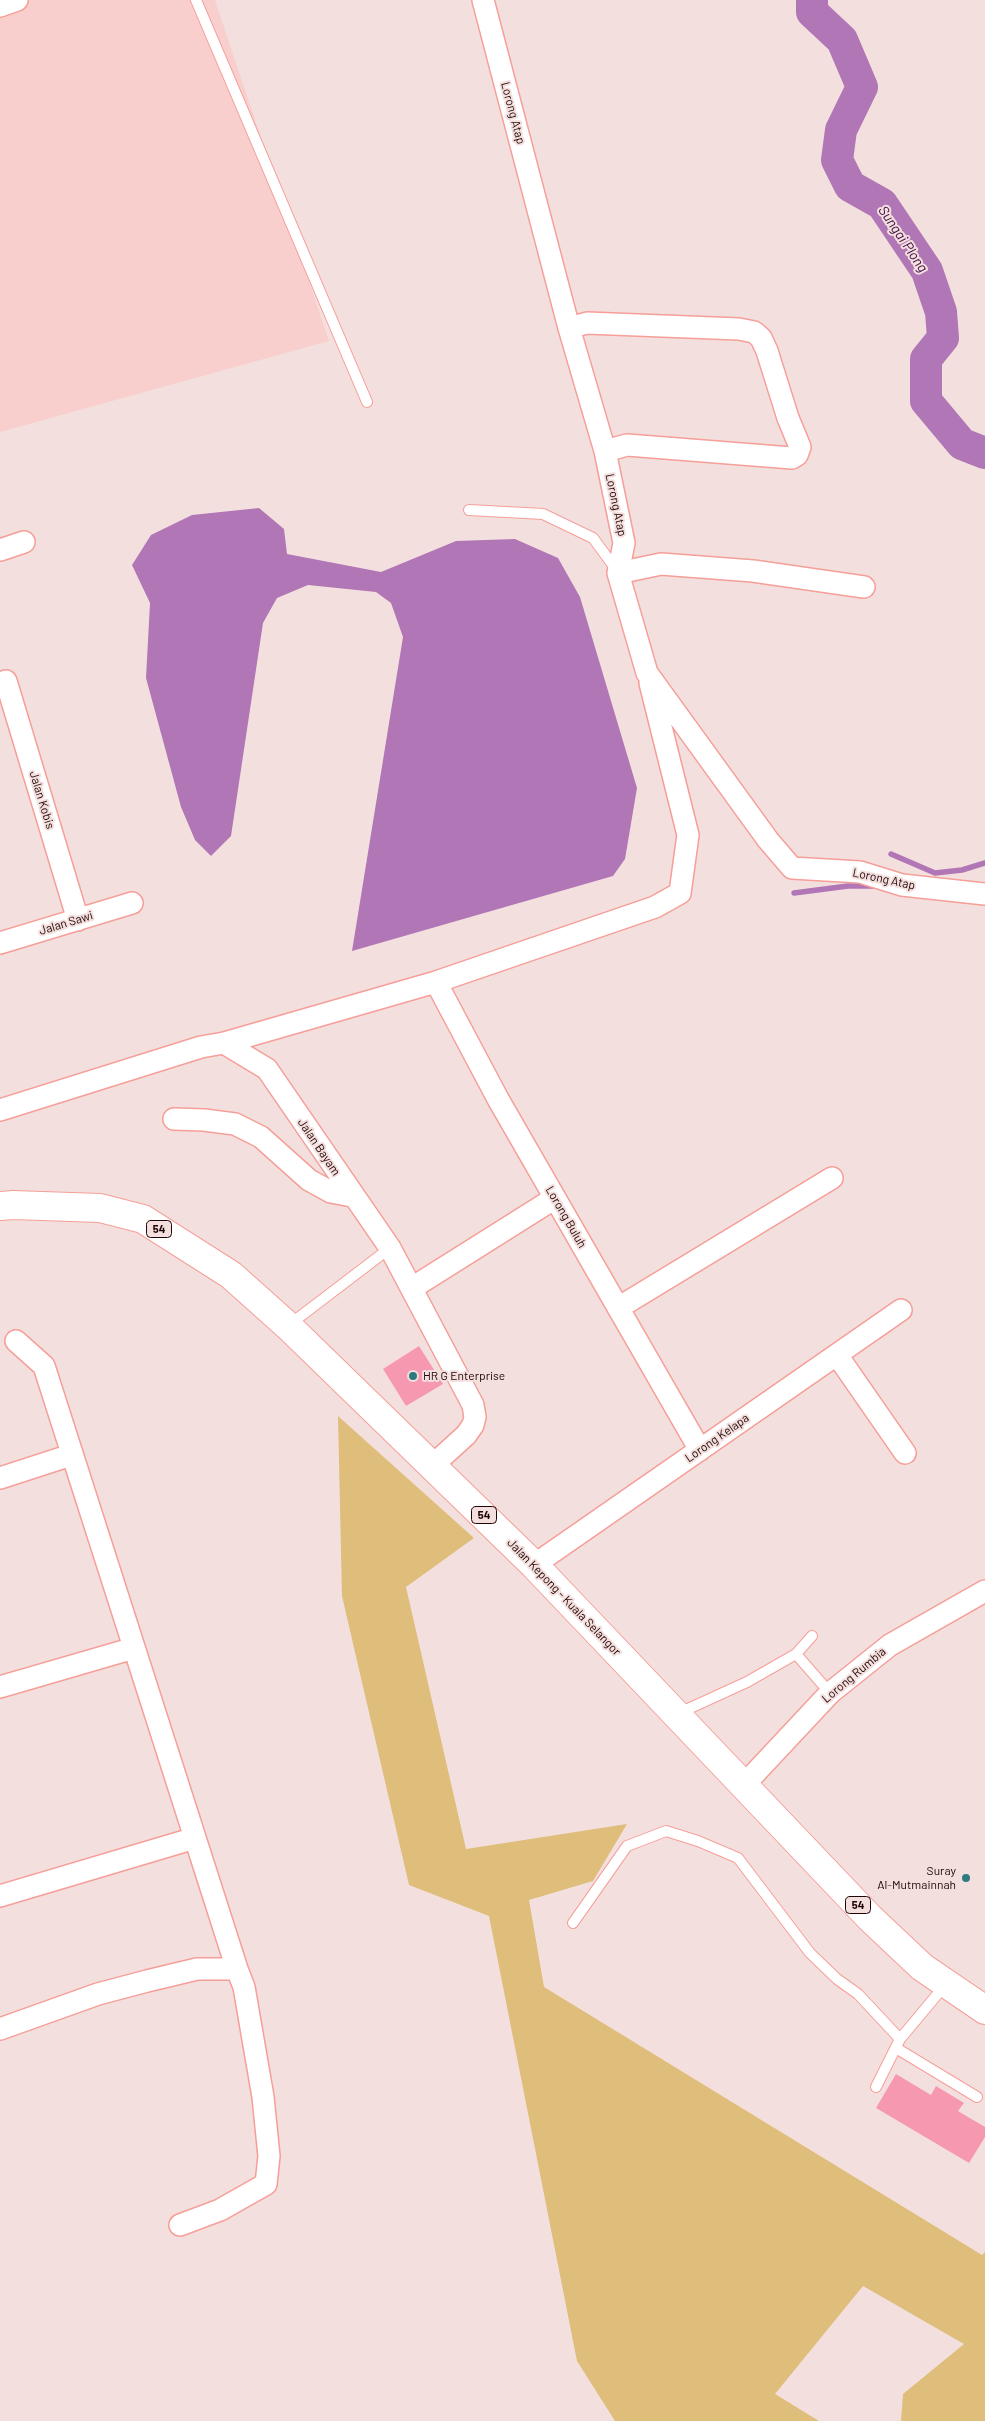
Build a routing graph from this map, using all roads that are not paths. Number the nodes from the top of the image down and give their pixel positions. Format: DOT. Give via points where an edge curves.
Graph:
graph roads {
  1 [pos="17,0"];
  2 [pos="196,0"];
  3 [pos="483,0"];
  4 [pos="0,6"];
  5 [pos="569,328"];
  6 [pos="368,402"];
  7 [pos="605,451"];
  8 [pos="469,510"];
  9 [pos="24,542"];
  10 [pos="0,550"];
  11 [pos="618,573"];
  12 [pos="864,587"];
  13 [pos="647,673"];
  14 [pos="6,680"];
  15 [pos="985,894"];
  16 [pos="132,903"];
  17 [pos="78,920"];
  18 [pos="0,943"];
  19 [pos="436,982"];
  20 [pos="224,1043"];
  21 [pos="0,1110"];
  22 [pos="174,1119"];
  23 [pos="832,1178"];
  24 [pos="352,1196"];
  25 [pos="555,1198"];
  26 [pos="0,1206"];
  27 [pos="390,1248"];
  28 [pos="412,1288"];
  29 [pos="618,1308"];
  30 [pos="901,1310"];
  31 [pos="288,1326"];
  32 [pos="16,1341"];
  33 [pos="837,1354"];
  34 [pos="700,1450"];
  35 [pos="905,1453"];
  36 [pos="71,1455"];
  37 [pos="433,1465"];
  38 [pos="0,1478"];
  39 [pos="534,1565"];
  40 [pos="985,1591"];
  41 [pos="812,1636"];
  42 [pos="134,1648"];
  43 [pos="796,1654"];
  44 [pos="0,1687"];
  45 [pos="830,1693"];
  46 [pos="676,1714"];
  47 [pos="743,1786"];
  48 [pos="195,1838"];
  49 [pos="0,1896"];
  50 [pos="574,1923"];
  51 [pos="237,1969"];
  52 [pos="947,1983"];
  53 [pos="985,2010"];
  54 [pos="0,2029"];
  55 [pos="898,2043"];
  56 [pos="876,2087"];
  57 [pos="977,2097"];
  58 [pos="180,2225"];
  1 -- 4 [label="street"];
  2 -- 6 [label="lane"];
  3 -- 5 [label="street, Lorong Atap"];
  5 -- 7 [label="street, Lorong Atap"];
  5 -- 7 [label="street" via="588,323 754,332 761,338 800,447 792,458 627,445"];
  7 -- 11 [label="street, Lorong Atap" via="624,543"];
  8 -- 11 [label="lane" via="543,514 593,538"];
  9 -- 10 [label="street"];
  11 -- 12 [label="street" via="661,564 753,571"];
  11 -- 13 [label="street, Lorong Atap"];
  13 -- 15 [label="street, Lorong Atap" via="768,840 792,868 860,872 902,885"];
  13 -- 19 [label="street" via="688,834 680,893 655,908"];
  14 -- 17 [label="street, Jalan Kobis"];
  16 -- 17 [label="street, Jalan Sawi"];
  17 -- 18 [label="street, Jalan Sawi"];
  19 -- 20 [label="street"];
  19 -- 25 [label="street, Lorong Buluh"];
  20 -- 21 [label="street" via="201,1047"];
  20 -- 24 [label="street, Jalan Bayam" via="267,1069"];
  22 -- 24 [label="street" via="235,1124 261,1137 309,1180 331,1192"];
  23 -- 29 [label="street"];
  24 -- 27 [label="street, Jalan Bayam"];
  25 -- 28 [label="street"];
  25 -- 29 [label="street, Lorong Buluh"];
  26 -- 31 [label="highway, Jalan Kepong - Kuala Selangor / 54" via="100,1208 143,1219 231,1274"];
  27 -- 28 [label="street, Jalan Bayam"];
  27 -- 31 [label="lane"];
  28 -- 37 [label="street, Jalan Bayam" via="473,1405 475,1416 466,1435"];
  29 -- 34 [label="street, Lorong Buluh"];
  30 -- 33 [label="street, Lorong Kelapa"];
  31 -- 37 [label="highway, Jalan Kepong - Kuala Selangor / 54"];
  32 -- 36 [label="street" via="44,1366"];
  33 -- 34 [label="street, Lorong Kelapa"];
  33 -- 35 [label="street"];
  34 -- 39 [label="street, Lorong Kelapa"];
  36 -- 38 [label="street"];
  36 -- 42 [label="street"];
  37 -- 39 [label="highway, Jalan Kepong - Kuala Selangor / 54"];
  39 -- 46 [label="highway, Jalan Kepong - Kuala Selangor / 54"];
  40 -- 45 [label="street, Lorong Rumbia" via="890,1645"];
  41 -- 43 [label="lane"];
  42 -- 44 [label="street"];
  42 -- 48 [label="street"];
  43 -- 45 [label="lane"];
  43 -- 46 [label="lane" via="747,1682"];
  45 -- 47 [label="street, Lorong Rumbia"];
  46 -- 47 [label="highway, Jalan Kepong - Kuala Selangor / 54"];
  47 -- 52 [label="highway, Jalan Kepong - Kuala Selangor / 54" via="870,1918 922,1967"];
  48 -- 49 [label="street"];
  48 -- 51 [label="street"];
  50 -- 55 [label="lane" via="627,1846 666,1831 698,1841 738,1858 810,1953 858,1994"];
  51 -- 54 [label="street" via="197,1969 147,1981 98,1994"];
  51 -- 58 [label="street" via="244,1987 263,2097 269,2156 266,2184 220,2210"];
  52 -- 53 [label="highway, Jalan Kepong - Kuala Selangor / 54"];
  52 -- 55 [label="lane"];
  55 -- 56 [label="lane"];
  55 -- 57 [label="lane"];
}
